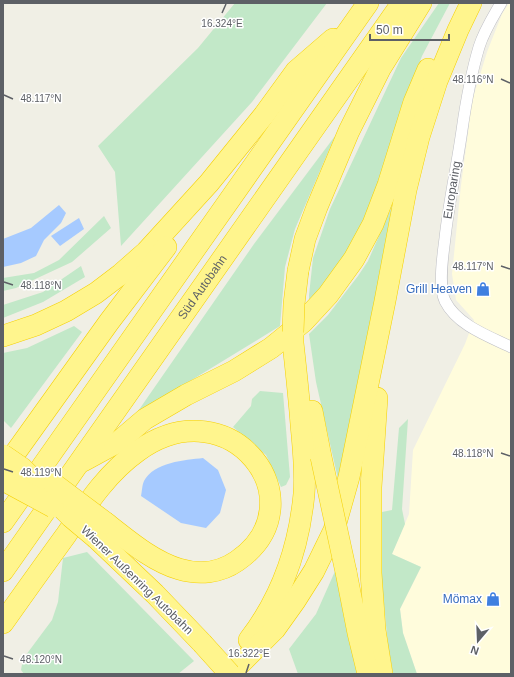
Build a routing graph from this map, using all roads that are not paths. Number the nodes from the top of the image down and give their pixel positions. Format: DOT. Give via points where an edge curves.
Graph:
graph roads {
  1 [pos="402,3"];
  2 [pos="421,3"];
  3 [pos="458,3"];
  4 [pos="471,3"];
  5 [pos="501,3"];
  6 [pos="363,10"];
  7 [pos="209,183"];
  8 [pos="385,301"];
  9 [pos="3,336"];
  10 [pos="511,347"];
  11 [pos="301,381"];
  12 [pos="3,455"];
  13 [pos="79,463"];
  14 [pos="12,469"];
  15 [pos="3,480"];
  16 [pos="71,517"];
  17 [pos="3,522"];
  18 [pos="101,531"];
  19 [pos="3,571"];
  20 [pos="3,623"];
  21 [pos="218,674"];
  22 [pos="230,674"];
  23 [pos="368,674"];
  24 [pos="382,674"];
  1 -- 13 [label="highway, Süd Autobahn"];
  2 -- 11 [label="highway, bridge" via="380,69 349,131 305,239 298,271 293,332 299,344"];
  3 -- 13 [label="highway" via="446,24 414,102 373,224 354,259 328,295 303,322 271,348 145,419 118,442"];
  4 -- 8 [label="highway" via="437,81 419,137"];
  5 -- 10 [label="street, Europaring" via="480,45 464,113 442,264 443,295 453,313 463,322"];
  6 -- 7 [label="highway" via="296,71"];
  6 -- 17 [label="highway"];
  7 -- 9 [label="highway" via="146,252 96,293 36,325"];
  7 -- 14 [label="highway" via="174,236 109,322"];
  8 -- 22 [label="highway" via="349,476 334,530 314,571 275,629"];
  8 -- 24 [label="highway" via="386,332 376,402 371,486 372,580 375,630"];
  11 -- 21 [label="highway" via="304,493 291,561 263,622"];
  11 -- 23 [label="highway, bridge" via="321,457"];
  12 -- 14 [label="highway, bridge"];
  13 -- 19 [label="highway, Süd Autobahn"];
  14 -- 16 [label="highway, Wiener Außenring Autobahn, bridge" via="43,488"];
  14 -- 18 [label="highway, bridge" via="40,474"];
  15 -- 16 [label="highway, bridge"];
  16 -- 18 [label="highway, Wiener Außenring Autobahn, bridge"];
  18 -- 20 [label="highway" via="178,569 210,573 228,567 244,556 258,541 266,525 270,508 269,489 263,472 252,456 238,443 200,430 160,438 118,467 99,488"];
  18 -- 22 [label="highway, Wiener Außenring Autobahn, bridge" via="155,594"];
}
